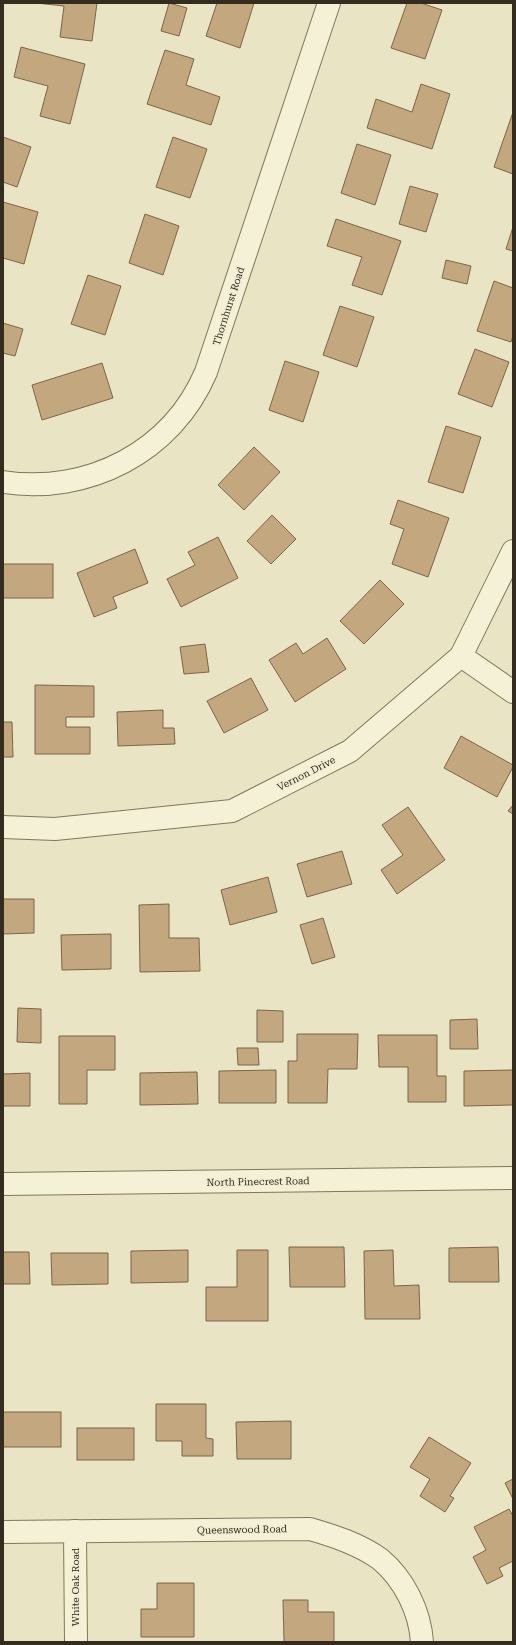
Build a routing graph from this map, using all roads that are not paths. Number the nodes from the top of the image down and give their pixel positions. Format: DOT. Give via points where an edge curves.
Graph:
graph roads {
  1 [pos="329,3"];
  2 [pos="3,482"];
  3 [pos="513,551"];
  4 [pos="462,656"];
  5 [pos="513,692"];
  6 [pos="3,826"];
  7 [pos="513,1178"];
  8 [pos="3,1184"];
  9 [pos="75,1531"];
  10 [pos="3,1532"];
  11 [pos="76,1642"];
  12 [pos="422,1642"];
  1 -- 2 [label="street, Thornhurst Road" via="209,364 192,401 182,415 145,449 106,471 80,480 53,485 35,486"];
  3 -- 4 [label="street, Vernon Drive"];
  4 -- 5 [label="street"];
  4 -- 6 [label="street, Vernon Drive" via="350,750 232,811 55,829"];
  7 -- 8 [label="street, North Pinecrest Road"];
  9 -- 10 [label="street, Queenswood Road"];
  9 -- 11 [label="street, White Oak Road"];
  9 -- 12 [label="street, Queenswood Road" via="310,1529 335,1536 380,1560 394,1575 409,1595"];
}
